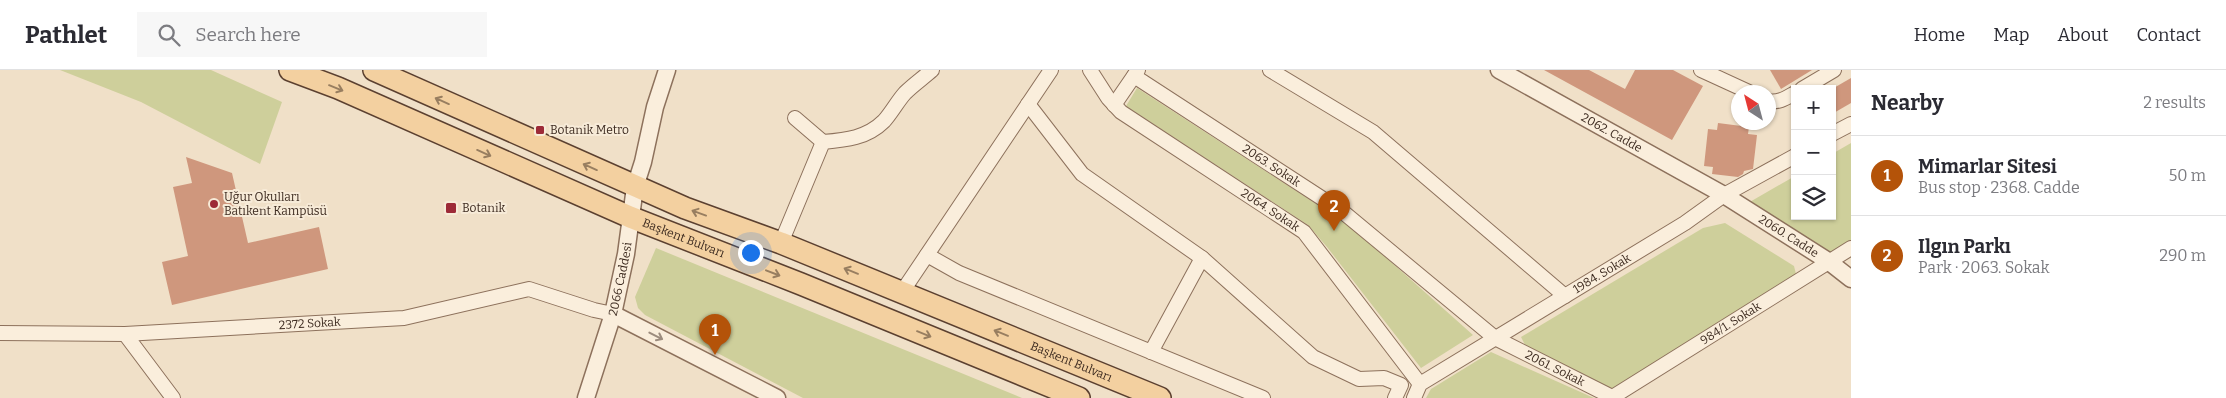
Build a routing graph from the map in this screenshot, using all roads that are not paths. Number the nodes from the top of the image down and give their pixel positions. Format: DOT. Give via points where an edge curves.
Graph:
graph roads {
  1 [pos="290,70"];
  2 [pos="374,70"];
  3 [pos="667,70"];
  4 [pos="932,70"];
  5 [pos="1051,70"];
  6 [pos="1090,70"];
  7 [pos="1270,70"];
  8 [pos="1499,70"];
  9 [pos="1701,70"];
  10 [pos="1834,70"];
  11 [pos="1136,73"];
  12 [pos="1734,85"];
  13 [pos="1809,85"];
  14 [pos="1791,95"];
  15 [pos="1776,102"];
  16 [pos="1028,104"];
  17 [pos="1114,106"];
  18 [pos="795,118"];
  19 [pos="1851,124"];
  20 [pos="1836,132"];
  21 [pos="823,142"];
  22 [pos="1791,158"];
  23 [pos="635,187"];
  24 [pos="1724,196"];
  25 [pos="630,217"];
  26 [pos="781,243"];
  27 [pos="1851,248"];
  28 [pos="927,255"];
  29 [pos="1202,258"];
  30 [pos="1828,261"];
  31 [pos="1851,279"];
  32 [pos="902,292"];
  33 [pos="1565,296"];
  34 [pos="613,314"];
  35 [pos="0,333"];
  36 [pos="125,334"];
  37 [pos="1495,338"];
  38 [pos="1150,352"];
  39 [pos="1420,384"];
  40 [pos="1613,397"];
  41 [pos="173,398"];
  42 [pos="586,398"];
  43 [pos="777,398"];
  44 [pos="1079,398"];
  45 [pos="1160,398"];
  46 [pos="1263,398"];
  47 [pos="1395,398"];
  48 [pos="1414,398"];
  1 -- 25 [label="main road, Başkent Bulvarı, one-way" via="338,88"];
  23 -- 2 [label="main road, Başkent Bulvarı, one-way"];
  3 -- 23 [label="street, 2066 Caddesi" via="654,107"];
  4 -- 21 [label="street" via="906,93 875,129 847,140"];
  5 -- 16 [label="street"];
  6 -- 17 [label="street, 2064. Sokak"];
  7 -- 33 [label="street" via="1373,132"];
  8 -- 24 [label="street, 2062. Cadde"];
  9 -- 12 [label="street"];
  10 -- 13 [label="street"];
  11 -- 17 [label="street"];
  11 -- 37 [label="street, 2063. Sokak" via="1343,212"];
  14 -- 15 [label="street"];
  16 -- 28 [label="street"];
  16 -- 29 [label="street" via="1082,174"];
  17 -- 39 [label="street, 2064. Sokak" via="1304,232"];
  18 -- 21 [label="street"];
  19 -- 20 [label="street"];
  21 -- 26 [label="street"];
  22 -- 24 [label="street, 1984. Sokak"];
  23 -- 25 [label="street, 2066 Caddesi"];
  26 -- 23 [label="main road, Başkent Bulvarı, one-way"];
  24 -- 30 [label="street, 2060. Cadde"];
  24 -- 33 [label="street, 1984. Sokak"];
  25 -- 34 [label="street, 2066 Caddesi"];
  25 -- 44 [label="main road, Başkent Bulvarı, one-way"];
  32 -- 26 [label="main road, Başkent Bulvarı, one-way"];
  27 -- 30 [label="street, 984/1. Sokak"];
  28 -- 32 [label="street"];
  28 -- 38 [label="street" via="959,273"];
  29 -- 38 [label="street"];
  29 -- 47 [label="street" via="1313,357 1359,379 1384,378 1401,385"];
  30 -- 31 [label="street, 2060. Cadde"];
  30 -- 40 [label="street, 984/1. Sokak"];
  45 -- 32 [label="main road, Başkent Bulvarı, one-way"];
  33 -- 37 [label="street, 1984. Sokak"];
  34 -- 36 [label="street, 2372 Sokak" via="529,289 404,318"];
  34 -- 42 [label="street, 2066 Caddesi"];
  34 -- 43 [label="street, one-way"];
  35 -- 36 [label="street, 2372 Sokak"];
  36 -- 41 [label="street"];
  37 -- 39 [label="street, 1984. Sokak"];
  37 -- 40 [label="street, 2061. Sokak"];
  38 -- 46 [label="street"];
  39 -- 48 [label="street"];
}
